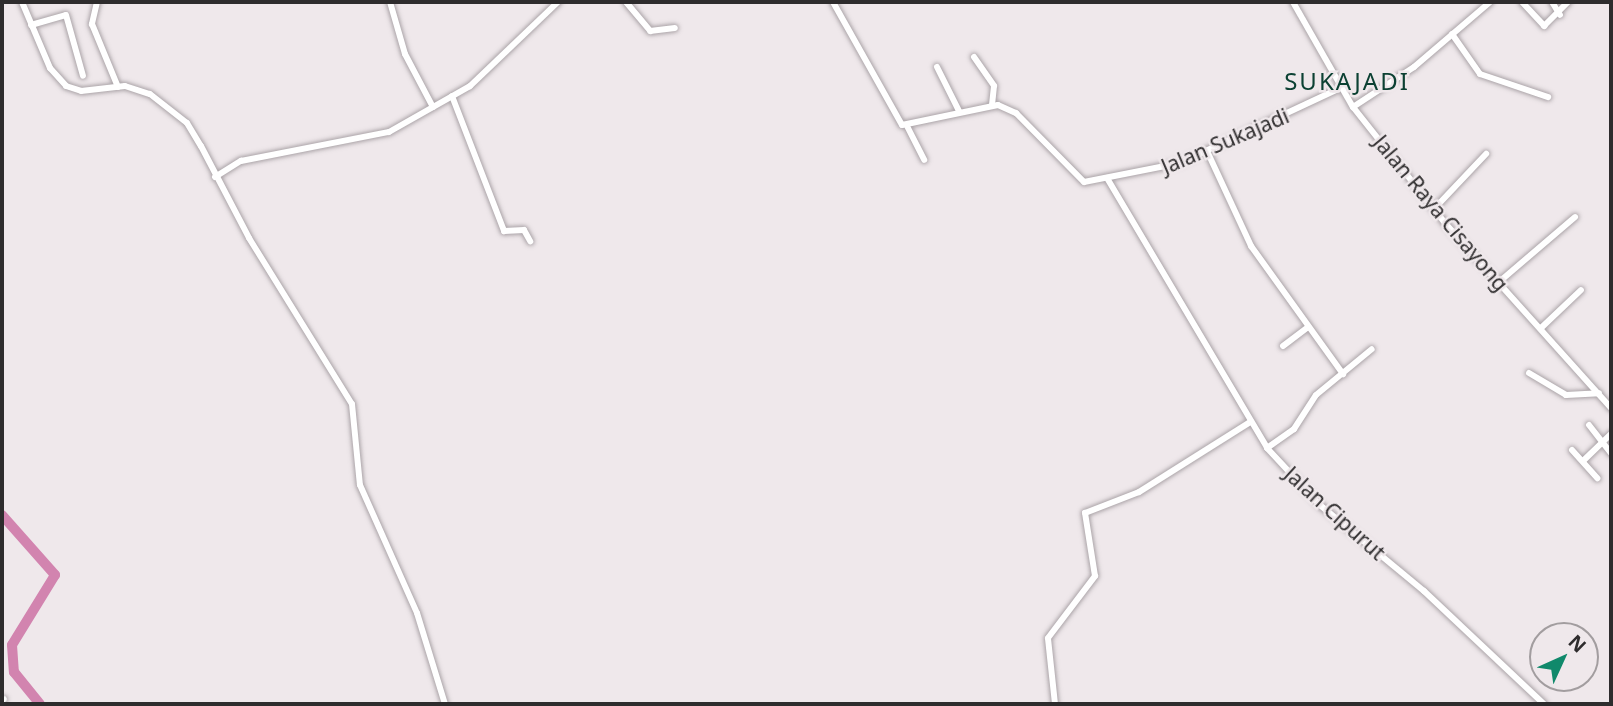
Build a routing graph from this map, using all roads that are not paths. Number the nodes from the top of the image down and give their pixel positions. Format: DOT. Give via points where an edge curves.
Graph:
graph roads {
  1 [pos="22,2"];
  2 [pos="97,2"];
  3 [pos="390,2"];
  4 [pos="558,2"];
  5 [pos="626,2"];
  6 [pos="833,2"];
  7 [pos="1293,2"];
  8 [pos="1490,2"];
  9 [pos="1522,2"];
  10 [pos="1552,2"];
  11 [pos="1568,2"];
  12 [pos="1560,15"];
  13 [pos="31,25"];
  14 [pos="675,29"];
  15 [pos="1452,34"];
  16 [pos="974,57"];
  17 [pos="937,67"];
  18 [pos="83,75"];
  19 [pos="118,87"];
  20 [pos="1340,88"];
  21 [pos="452,96"];
  22 [pos="1548,97"];
  23 [pos="992,105"];
  24 [pos="433,107"];
  25 [pos="1353,107"];
  26 [pos="959,111"];
  27 [pos="907,126"];
  28 [pos="1207,151"];
  29 [pos="1486,154"];
  30 [pos="923,160"];
  31 [pos="215,177"];
  32 [pos="1107,178"];
  33 [pos="1434,209"];
  34 [pos="1575,217"];
  35 [pos="530,241"];
  36 [pos="1499,282"];
  37 [pos="1581,290"];
  38 [pos="1307,328"];
  39 [pos="1541,328"];
  40 [pos="1283,345"];
  41 [pos="1372,349"];
  42 [pos="1529,373"];
  43 [pos="1343,374"];
  44 [pos="1599,393"];
  45 [pos="1611,408"];
  46 [pos="1250,422"];
  47 [pos="1589,425"];
  48 [pos="1611,434"];
  49 [pos="1603,442"];
  50 [pos="1267,448"];
  51 [pos="1572,450"];
  52 [pos="1611,453"];
  53 [pos="1583,461"];
  54 [pos="1597,478"];
  55 [pos="446,704"];
  56 [pos="1055,704"];
  57 [pos="1544,704"];
  1 -- 13 [label="street"];
  2 -- 19 [label="street" via="92,24"];
  3 -- 24 [label="street" via="405,54"];
  4 -- 21 [label="street"];
  5 -- 14 [label="street" via="650,32"];
  6 -- 27 [label="street" via="855,49"];
  7 -- 20 [label="street, Jalan Raya Cisayong"];
  8 -- 15 [label="street"];
  9 -- 12 [label="street" via="1544,26"];
  10 -- 12 [label="street"];
  11 -- 12 [label="street"];
  13 -- 18 [label="street" via="66,15"];
  13 -- 19 [label="street" via="50,68 66,86 80,92"];
  15 -- 22 [label="street" via="1480,74"];
  15 -- 25 [label="street"];
  16 -- 23 [label="street" via="994,86"];
  17 -- 26 [label="street"];
  19 -- 31 [label="street" via="150,94 187,123"];
  20 -- 25 [label="street, Jalan Raya Cisayong"];
  20 -- 28 [label="street, Jalan Sukajadi"];
  21 -- 24 [label="street"];
  21 -- 35 [label="street" via="504,231 524,230"];
  23 -- 26 [label="street"];
  23 -- 32 [label="street, Jalan Sukajadi" via="1016,113 1073,177"];
  24 -- 31 [label="street" via="389,132 241,161"];
  25 -- 33 [label="street, Jalan Raya Cisayong"];
  26 -- 27 [label="street"];
  27 -- 30 [label="street"];
  28 -- 32 [label="street, Jalan Sukajadi"];
  28 -- 38 [label="street" via="1251,246"];
  29 -- 33 [label="street"];
  31 -- 55 [label="street" via="352,404 360,485 417,613"];
  32 -- 46 [label="street, Jalan Cipurut"];
  33 -- 36 [label="street, Jalan Raya Cisayong"];
  34 -- 36 [label="street"];
  36 -- 39 [label="street, Jalan Raya Cisayong"];
  37 -- 39 [label="street"];
  38 -- 40 [label="street"];
  38 -- 43 [label="street"];
  39 -- 44 [label="street, Jalan Raya Cisayong"];
  41 -- 43 [label="street"];
  42 -- 44 [label="street" via="1566,395"];
  43 -- 50 [label="street" via="1301,412 1292,432"];
  44 -- 45 [label="street, Jalan Raya Cisayong"];
  46 -- 50 [label="street, Jalan Cipurut"];
  46 -- 56 [label="street" via="1139,492 1085,513 1095,576 1052,626 1045,652"];
  47 -- 49 [label="street"];
  48 -- 49 [label="street"];
  49 -- 52 [label="street"];
  49 -- 53 [label="street"];
  50 -- 57 [label="street, Jalan Cipurut" via="1320,505 1424,591"];
  51 -- 53 [label="street"];
  53 -- 54 [label="street"];
}
